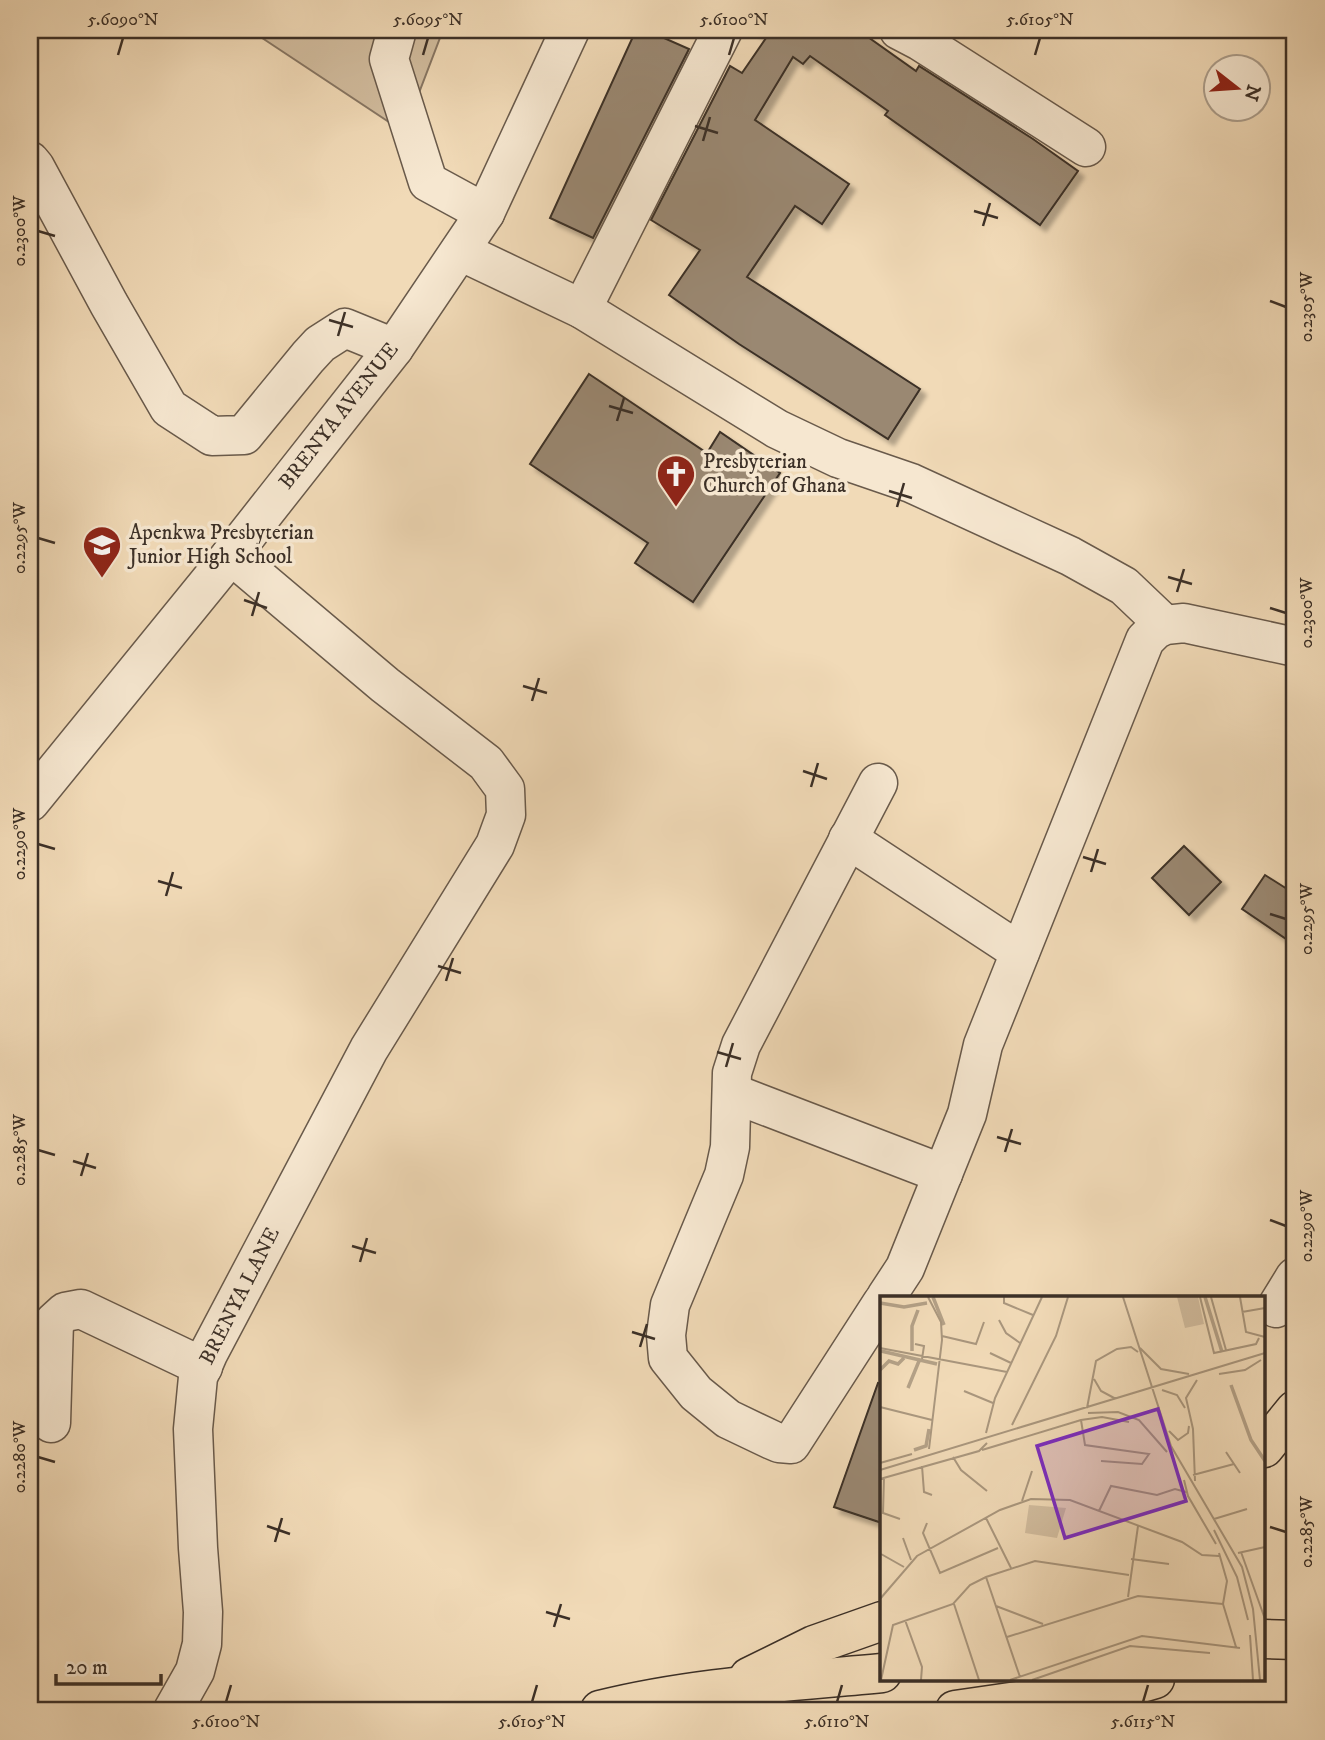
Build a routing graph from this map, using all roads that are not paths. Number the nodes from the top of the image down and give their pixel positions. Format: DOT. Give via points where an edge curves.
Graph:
graph roads {
  1 [pos="397,30"];
  2 [pos="570,30"];
  3 [pos="723,30"];
  4 [pos="899,30"];
  5 [pos="1086,146"];
  6 [pos="30,161"];
  7 [pos="485,214"];
  8 [pos="460,251"];
  9 [pos="582,309"];
  10 [pos="394,348"];
  11 [pos="231,555"];
  12 [pos="1165,625"];
  13 [pos="1295,647"];
  14 [pos="878,783"];
  15 [pos="30,802"];
  16 [pos="848,839"];
  17 [pos="1020,952"];
  18 [pos="732,1093"];
  19 [pos="943,1174"];
  20 [pos="887,1296"];
  21 [pos="880,1306"];
  22 [pos="203,1367"];
  23 [pos="1295,1410"];
  24 [pos="51,1423"];
  25 [pos="1266,1446"];
  26 [pos="880,1622"];
  27 [pos="1266,1639"];
  28 [pos="1295,1640"];
  29 [pos="880,1673"];
  30 [pos="1152,1680"];
  31 [pos="728,1687"];
  32 [pos="173,1710"];
  33 [pos="600,1710"];
  34 [pos="955,1710"];
  1 -- 7 [label="street" via="389,59 428,183"];
  2 -- 7 [label="street, BRENYA AVENUE"];
  3 -- 9 [label="street"];
  4 -- 5 [label="street"];
  6 -- 10 [label="street" via="169,408 212,436 244,435 314,350 345,328"];
  7 -- 8 [label="street, BRENYA AVENUE"];
  8 -- 9 [label="street"];
  8 -- 10 [label="street, BRENYA AVENUE"];
  9 -- 12 [label="street" via="777,429 838,458 911,483 1070,556 1124,586"];
  10 -- 11 [label="street, BRENYA AVENUE"];
  11 -- 15 [label="street, BRENYA AVENUE"];
  11 -- 22 [label="street, BRENYA LANE" via="486,763 505,789 506,815 495,845 369,1049"];
  12 -- 13 [label="street" via="1184,623"];
  12 -- 17 [label="street" via="1145,640"];
  14 -- 16 [label="street"];
  16 -- 17 [label="street"];
  16 -- 18 [label="street" via="741,1045 732,1073"];
  17 -- 19 [label="street" via="983,1045 967,1114"];
  18 -- 19 [label="street"];
  18 -- 21 [label="street" via="724,1175 670,1305 668,1358 696,1393 728,1419 791,1444"];
  19 -- 20 [label="street" via="905,1268"];
  22 -- 24 [label="street" via="81,1308 65,1312 54,1322"];
  22 -- 32 [label="street, BRENYA LANE" via="193,1429 202,1644 195,1671"];
  23 -- 25 [label="highway"];
  26 -- 31 [label="highway" via="814,1645"];
  27 -- 28 [label="highway"];
  29 -- 31 [label="highway"];
  30 -- 34 [label="highway"];
  31 -- 33 [label="highway"];
}
